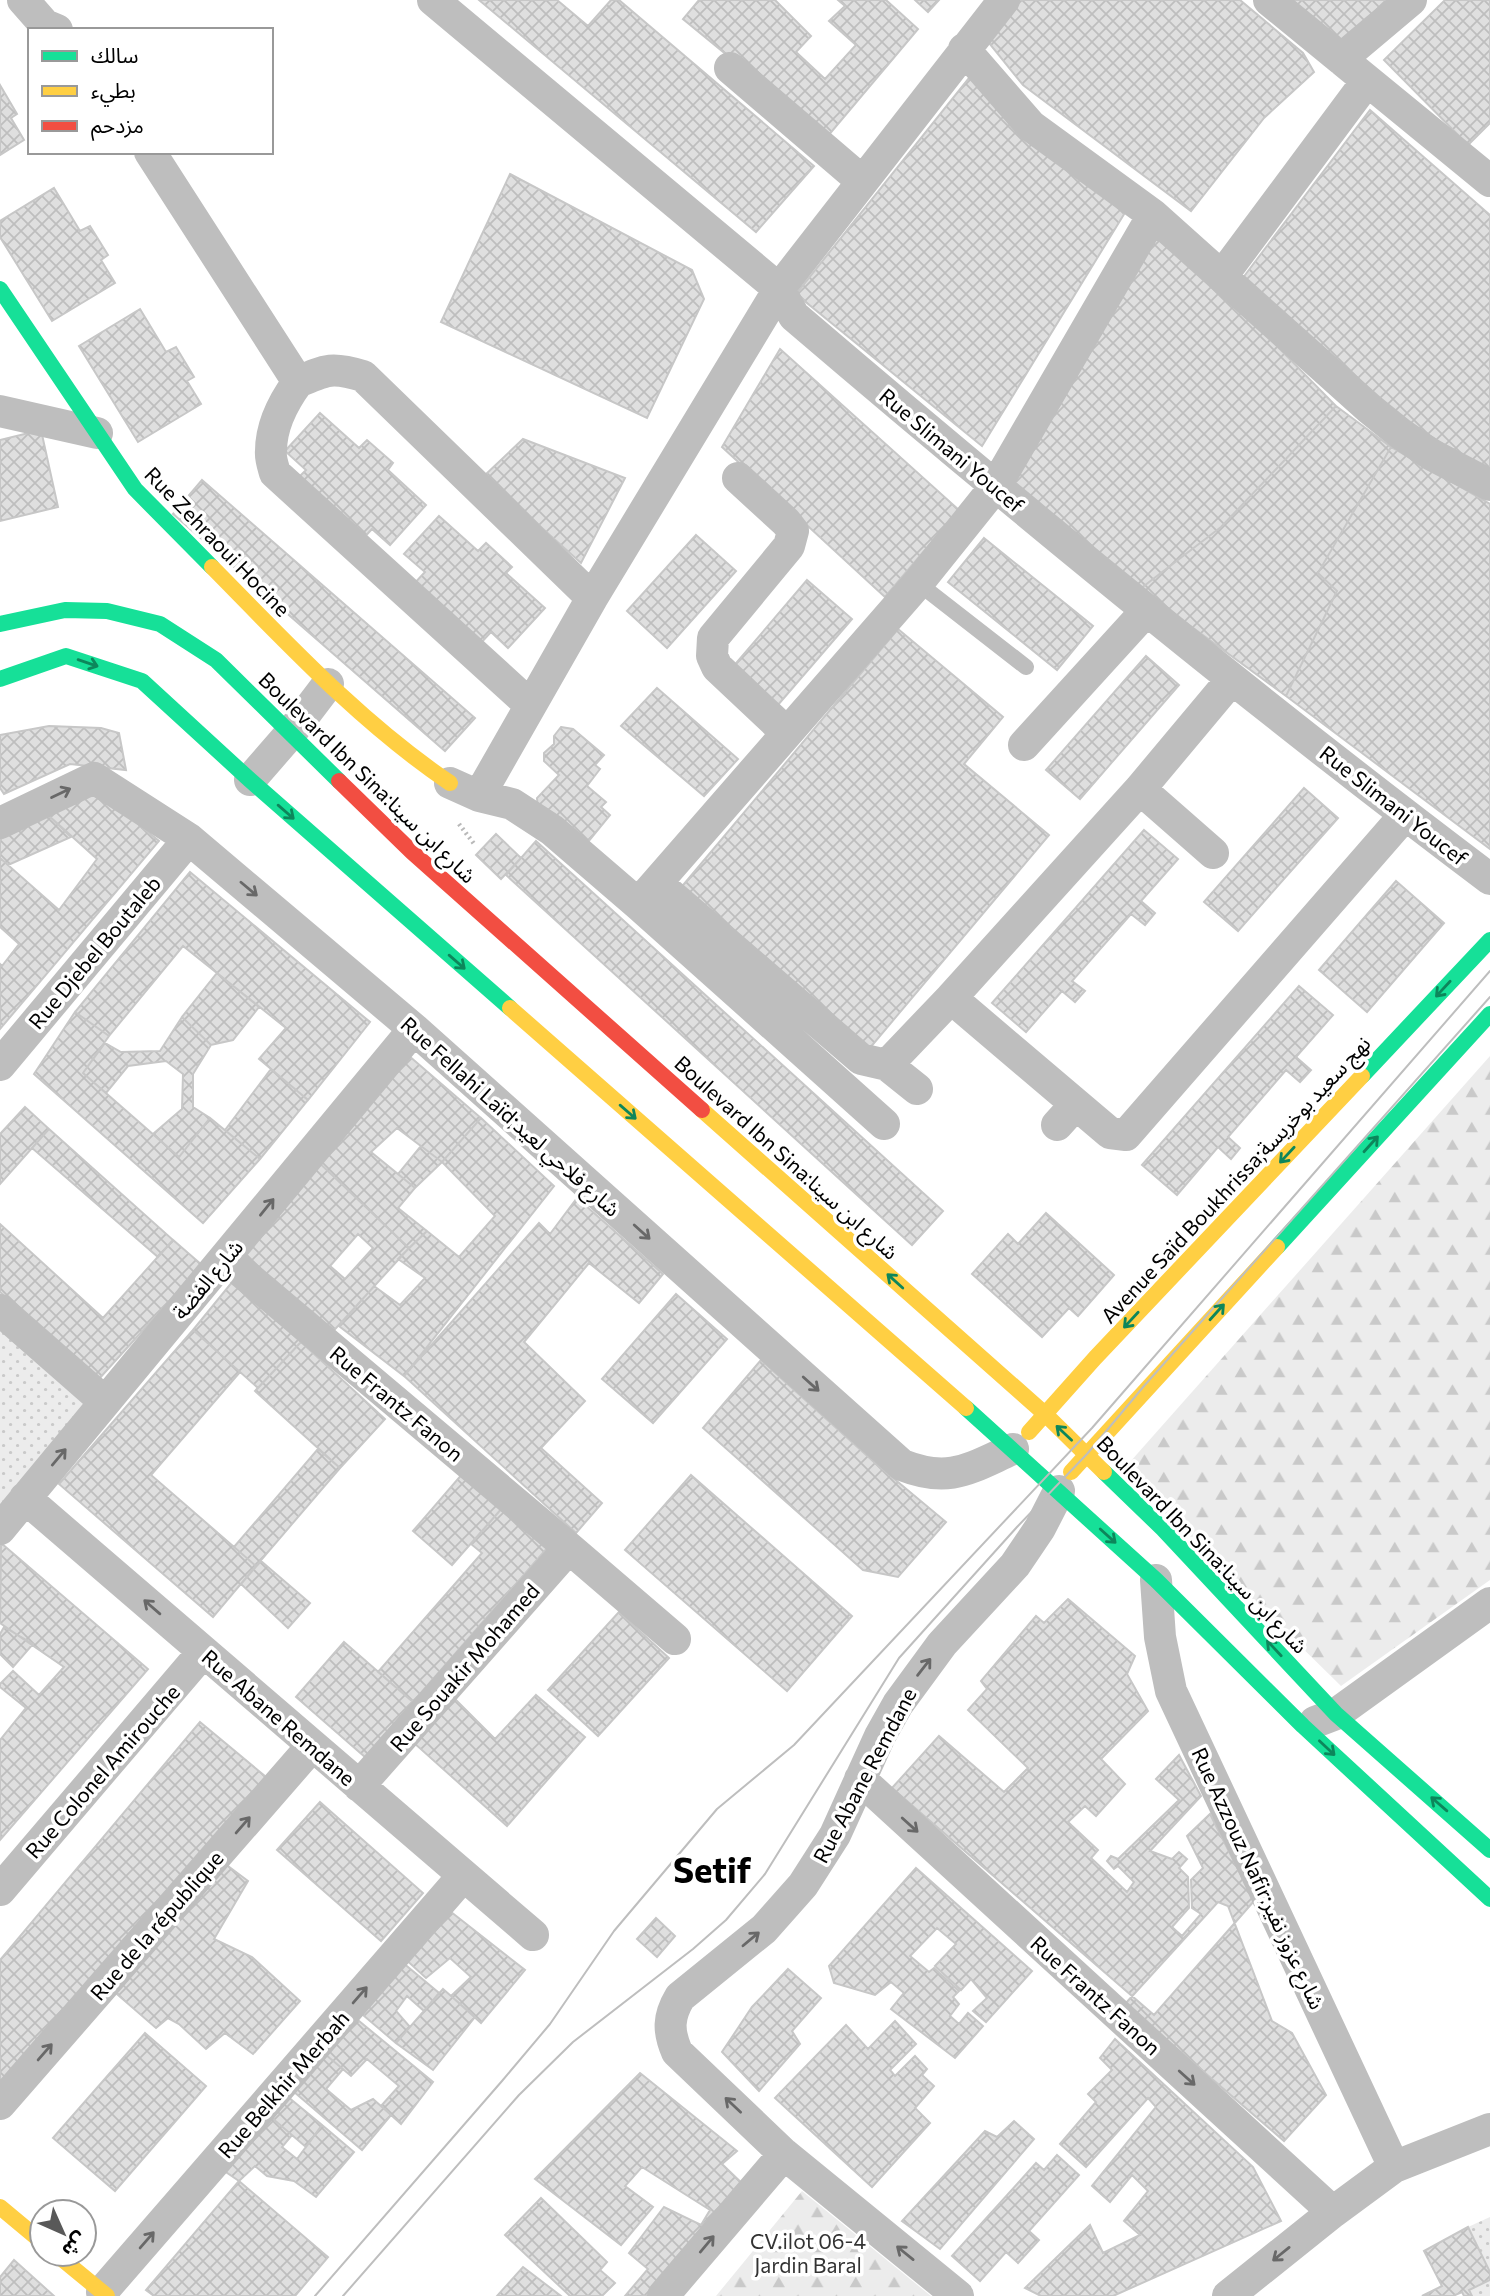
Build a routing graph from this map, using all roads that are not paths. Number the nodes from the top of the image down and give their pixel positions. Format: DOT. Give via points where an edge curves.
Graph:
graph roads {
  1 [pos="23,0"];
  2 [pos="433,0"];
  3 [pos="1004,0"];
  4 [pos="1269,0"];
  5 [pos="1411,0"];
  6 [pos="52,28"];
  7 [pos="964,50"];
  8 [pos="1341,59"];
  9 [pos="730,68"];
  10 [pos="1367,81"];
  11 [pos="151,154"];
  12 [pos="1488,174"];
  13 [pos="862,181"];
  14 [pos="1153,215"];
  15 [pos="1222,276"];
  16 [pos="0,289"];
  17 [pos="779,289"];
  18 [pos="298,382"];
  19 [pos="0,411"];
  20 [pos="97,433"];
  21 [pos="738,478"];
  22 [pos="1490,485"];
  23 [pos="995,487"];
  24 [pos="918,583"];
  25 [pos="592,598"];
  26 [pos="1147,610"];
  27 [pos="0,624"];
  28 [pos="1026,667"];
  29 [pos="0,679"];
  30 [pos="1231,679"];
  31 [pos="328,684"];
  32 [pos="529,705"];
  33 [pos="787,733"];
  34 [pos="290,734"];
  35 [pos="1024,745"];
  36 [pos="250,780"];
  37 [pos="450,783"];
  38 [pos="1140,789"];
  39 [pos="479,796"];
  40 [pos="1405,814"];
  41 [pos="0,823"];
  42 [pos="189,839"];
  43 [pos="1213,853"];
  44 [pos="1490,878"];
  45 [pos="648,894"];
  46 [pos="1490,940"];
  47 [pos="951,998"];
  48 [pos="1490,1014"];
  49 [pos="415,1029"];
  50 [pos="0,1065"];
  51 [pos="887,1065"];
  52 [pos="917,1089"];
  53 [pos="884,1124"];
  54 [pos="225,1258"];
  55 [pos="0,1310"];
  56 [pos="105,1402"];
  57 [pos="1045,1414"];
  58 [pos="1013,1449"];
  59 [pos="1087,1454"];
  60 [pos="1059,1491"];
  61 [pos="25,1498"];
  62 [pos="0,1529"];
  63 [pos="569,1548"];
  64 [pos="1156,1580"];
  65 [pos="1490,1603"];
  66 [pos="675,1639"];
  67 [pos="203,1652"];
  68 [pos="1336,1714"];
  69 [pos="1303,1726"];
  70 [pos="312,1746"];
  71 [pos="860,1779"];
  72 [pos="359,1786"];
  73 [pos="1490,1850"];
  74 [pos="463,1876"];
  75 [pos="0,1890"];
  76 [pos="1490,1899"];
  77 [pos="533,1936"];
  78 [pos="0,2104"];
  79 [pos="1490,2129"];
  80 [pos="784,2154"];
  81 [pos="1394,2168"];
  82 [pos="0,2207"];
  83 [pos="1333,2211"];
  84 [pos="28,2230"];
  85 [pos="73,2268"];
  86 [pos="105,2294"];
  87 [pos="663,2296"];
  88 [pos="958,2296"];
  89 [pos="1228,2296"];
  1 -- 6 [label="street"];
  2 -- 17 [label="street, Rue Slimani Youcef"];
  3 -- 7 [label="street"];
  4 -- 8 [label="street"];
  5 -- 8 [label="street"];
  7 -- 13 [label="street"];
  7 -- 14 [label="street" via="1031,126"];
  8 -- 10 [label="street"];
  9 -- 13 [label="street"];
  10 -- 12 [label="street"];
  10 -- 15 [label="street"];
  11 -- 18 [label="street"];
  13 -- 17 [label="street"];
  14 -- 15 [label="street"];
  14 -- 23 [label="street"];
  15 -- 22 [label="street" via="1401,434"];
  16 -- 20 [label="main road, Rue Zehraoui Hocine"];
  17 -- 23 [label="street, Rue Slimani Youcef" via="794,316"];
  17 -- 25 [label="street"];
  18 -- 25 [label="street" via="340,369 363,376"];
  18 -- 32 [label="street" via="277,423 271,451 275,473"];
  19 -- 20 [label="street"];
  20 -- 31 [label="main road, Rue Zehraoui Hocine" via="135,489"];
  21 -- 33 [label="street" via="793,531 789,546 713,638 712,656 717,667"];
  23 -- 24 [label="street"];
  23 -- 26 [label="street, Rue Slimani Youcef"];
  24 -- 28 [label="lane"];
  24 -- 33 [label="street"];
  25 -- 32 [label="street"];
  26 -- 30 [label="street, Rue Slimani Youcef"];
  26 -- 35 [label="street"];
  27 -- 34 [label="main road, Boulevard Ibn Sina:شارع ابن سينا" via="65,610 107,611 160,624 216,660"];
  29 -- 36 [label="main road, one-way" via="66,656 142,681"];
  30 -- 38 [label="street"];
  30 -- 40 [label="street, Rue Slimani Youcef"];
  31 -- 34 [label="street"];
  31 -- 37 [label="main road, Rue Zehraoui Hocine"];
  32 -- 39 [label="street"];
  33 -- 45 [label="street"];
  34 -- 36 [label="street"];
  57 -- 34 [label="main road, Boulevard Ibn Sina:شارع ابن سينا, one-way" via="412,852"];
  36 -- 58 [label="main road, one-way"];
  37 -- 39 [label="street"];
  38 -- 43 [label="street"];
  38 -- 47 [label="street"];
  39 -- 45 [label="street" via="512,804"];
  40 -- 44 [label="street, Rue Slimani Youcef"];
  40 -- 47 [label="street" via="1126,1135 1066,1115"];
  41 -- 42 [label="street, Rue Fellahi Laïd;شارع فلاحي لعيد, one-way" via="94,778"];
  42 -- 49 [label="street, Rue Fellahi Laïd;شارع فلاحي لعيد, one-way"];
  42 -- 50 [label="street, Rue Djebel Boutaleb"];
  45 -- 51 [label="street" via="861,1059"];
  45 -- 53 [label="street"];
  46 -- 57 [label="main road, Avenue Saïd Boukhrissa;نهج سعيد بوخريسة, one-way"];
  47 -- 51 [label="street"];
  59 -- 48 [label="main road, one-way"];
  54 -- 49 [label="street, شارع الفضة, one-way"];
  49 -- 58 [label="street, Rue Fellahi Laïd;شارع فلاحي لعيد, one-way" via="902,1465 931,1474 962,1472"];
  51 -- 52 [label="street"];
  54 -- 56 [label="street, شارع الفضة"];
  54 -- 63 [label="street, Rue Frantz Fanon"];
  55 -- 56 [label="street"];
  61 -- 56 [label="street, شارع الفضة, one-way"];
  57 -- 58 [label="main road, Avenue Saïd Boukhrissa;نهج سعيد بوخريسة"];
  59 -- 57 [label="main road, Boulevard Ibn Sina:شارع ابن سينا, one-way"];
  58 -- 60 [label="main road"];
  59 -- 60 [label="main road"];
  68 -- 59 [label="main road, Boulevard Ibn Sina:شارع ابن سينا, one-way"];
  60 -- 64 [label="main road, one-way"];
  71 -- 60 [label="street, Rue Abane Remdane, one-way" via="898,1704 942,1644 1015,1565"];
  61 -- 62 [label="street, شارع الفضة"];
  67 -- 61 [label="street, Rue Abane Remdane, one-way"];
  63 -- 66 [label="street, Rue Frantz Fanon"];
  63 -- 72 [label="street, Rue Souakir Mohamed"];
  64 -- 69 [label="main road"];
  64 -- 81 [label="street, Rue Azzouz Nafir;شارع عزوز نفير" via="1160,1637 1171,1691"];
  65 -- 68 [label="street"];
  67 -- 70 [label="street, Rue Abane Remdane"];
  67 -- 75 [label="street, Rue Colonel Amirouche"];
  68 -- 69 [label="street"];
  73 -- 68 [label="main road, Boulevard Ibn Sina:شارع ابن سينا, one-way"];
  69 -- 76 [label="main road, one-way"];
  70 -- 72 [label="street, Rue Abane Remdane"];
  78 -- 70 [label="street, Rue de la république, one-way"];
  80 -- 71 [label="street, Rue Abane Remdane, one-way" via="677,2052 669,2024 680,1997 764,1929 803,1885 835,1836"];
  71 -- 83 [label="street, Rue Frantz Fanon, one-way"];
  72 -- 74 [label="street, Rue Abane Remdane"];
  74 -- 77 [label="street, Rue Abane Remdane"];
  86 -- 74 [label="street, Rue Belkhir Merbah, one-way"];
  79 -- 81 [label="street"];
  87 -- 80 [label="street, one-way"];
  88 -- 80 [label="street, Rue Abane Remdane, one-way"];
  81 -- 83 [label="street"];
  82 -- 84 [label="main road"];
  83 -- 89 [label="street, one-way"];
  85 -- 86 [label="main road"];
}
